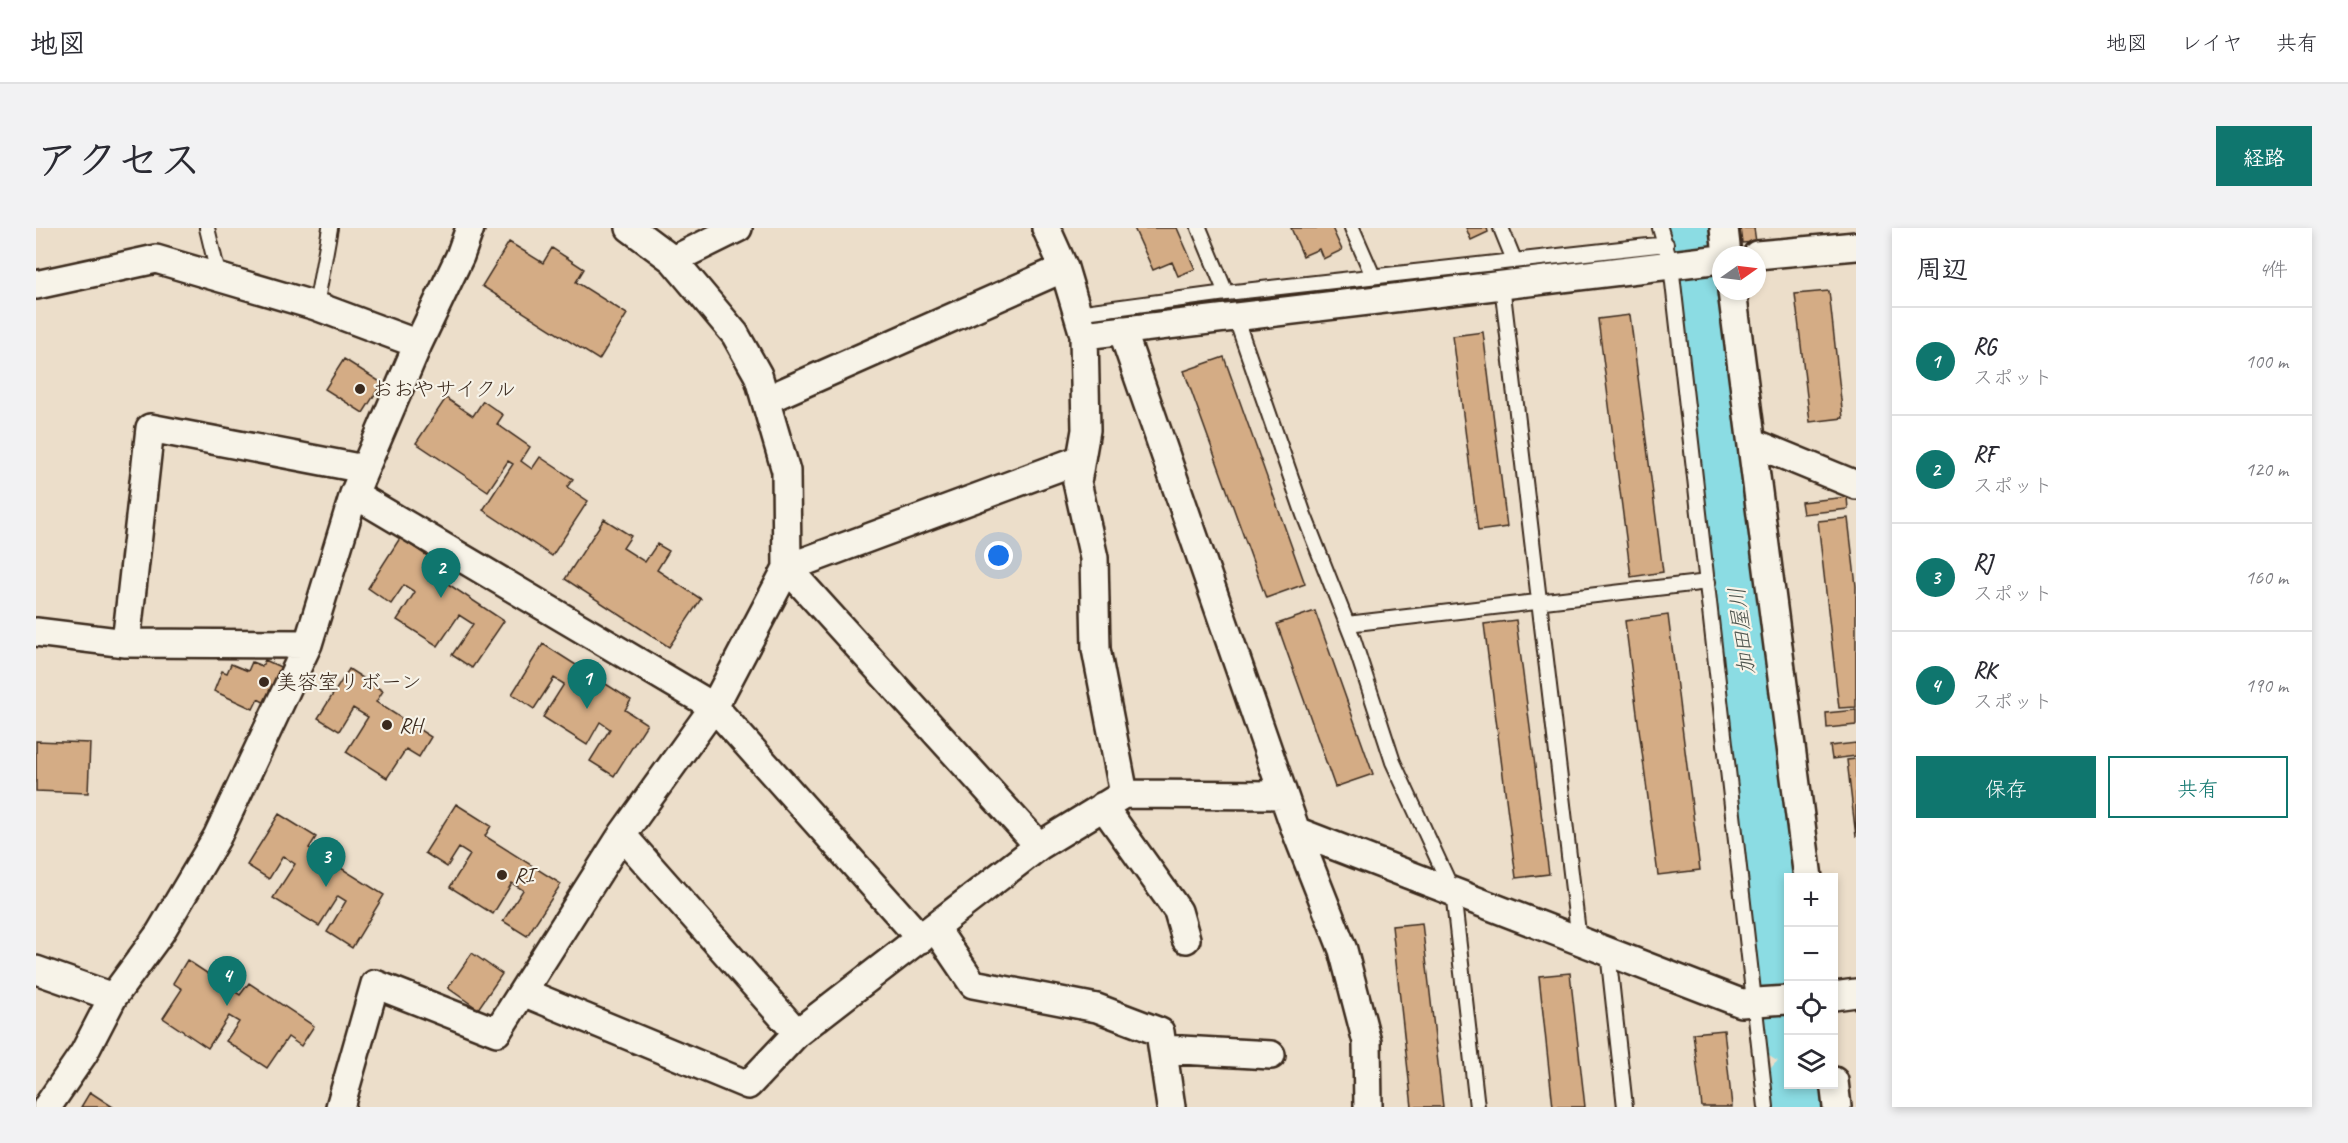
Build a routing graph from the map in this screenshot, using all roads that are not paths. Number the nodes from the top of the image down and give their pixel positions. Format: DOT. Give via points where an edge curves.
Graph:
graph roads {
  1 [pos="207,228"];
  2 [pos="330,228"];
  3 [pos="470,228"];
  4 [pos="630,228"];
  5 [pos="738,228"];
  6 [pos="1046,228"];
  7 [pos="1198,228"];
  8 [pos="1352,228"];
  9 [pos="1501,228"];
  10 [pos="1660,228"];
  11 [pos="1724,228"];
  12 [pos="1722,246"];
  13 [pos="1856,246"];
  14 [pos="1766,254"];
  15 [pos="1674,257"];
  16 [pos="1712,258"];
  17 [pos="673,260"];
  18 [pos="1514,260"];
  19 [pos="1064,268"];
  20 [pos="1373,276"];
  21 [pos="219,278"];
  22 [pos="36,285"];
  23 [pos="1502,285"];
  24 [pos="1733,300"];
  25 [pos="1230,304"];
  26 [pos="316,306"];
  27 [pos="1080,324"];
  28 [pos="1122,330"];
  29 [pos="418,344"];
  30 [pos="768,399"];
  31 [pos="1754,443"];
  32 [pos="1081,459"];
  33 [pos="359,482"];
  34 [pos="1856,485"];
  35 [pos="787,567"];
  36 [pos="1708,582"];
  37 [pos="1539,602"];
  38 [pos="1347,624"];
  39 [pos="36,632"];
  40 [pos="126,643"];
  41 [pos="308,645"];
  42 [pos="714,707"];
  43 [pos="1283,795"];
  44 [pos="1113,800"];
  45 [pos="1296,831"];
  46 [pos="622,835"];
  47 [pos="1039,846"];
  48 [pos="1807,873"];
  49 [pos="1453,892"];
  50 [pos="928,933"];
  51 [pos="1186,939"];
  52 [pos="1579,941"];
  53 [pos="1608,952"];
  54 [pos="36,970"];
  55 [pos="523,992"];
  56 [pos="1856,993"];
  57 [pos="1838,995"];
  58 [pos="113,997"];
  59 [pos="1772,1001"];
  60 [pos="797,1034"];
  61 [pos="1163,1049"];
  62 [pos="1271,1055"];
  63 [pos="1834,1089"];
  64 [pos="47,1107"];
  65 [pos="340,1107"];
  66 [pos="1171,1107"];
  67 [pos="1368,1107"];
  68 [pos="1477,1107"];
  69 [pos="1625,1107"];
  70 [pos="1766,1107"];
  71 [pos="1837,1107"];
  1 -- 21 [label="lane"];
  2 -- 26 [label="lane"];
  3 -- 29 [label="street"];
  4 -- 17 [label="street"];
  5 -- 17 [label="street"];
  6 -- 19 [label="street"];
  7 -- 25 [label="lane"];
  8 -- 20 [label="lane"];
  9 -- 18 [label="lane"];
  10 -- 15 [label="lane"];
  11 -- 12 [label="street"];
  13 -- 14 [label="street"];
  15 -- 16 [label="street"];
  15 -- 18 [label="lane"];
  15 -- 23 [label="street"];
  15 -- 36 [label="lane"];
  17 -- 30 [label="street" via="735,334"];
  18 -- 20 [label="lane"];
  19 -- 27 [label="street"];
  19 -- 30 [label="street"];
  20 -- 25 [label="lane"];
  21 -- 22 [label="street" via="156,259"];
  21 -- 26 [label="street"];
  23 -- 25 [label="street"];
  23 -- 37 [label="lane"];
  24 -- 31 [label="street"];
  25 -- 27 [label="lane"];
  25 -- 28 [label="street"];
  25 -- 38 [label="lane"];
  26 -- 29 [label="street"];
  27 -- 28 [label="street"];
  27 -- 32 [label="street" via="1086,430"];
  28 -- 43 [label="street"];
  29 -- 33 [label="street"];
  30 -- 35 [label="street" via="786,471"];
  31 -- 34 [label="street"];
  31 -- 48 [label="street"];
  32 -- 35 [label="street"];
  32 -- 44 [label="street" via="1077,482 1094,558 1096,649"];
  33 -- 40 [label="street" via="150,428"];
  33 -- 41 [label="street"];
  33 -- 42 [label="street"];
  35 -- 42 [label="street"];
  35 -- 47 [label="street"];
  36 -- 37 [label="lane"];
  36 -- 59 [label="lane"];
  37 -- 38 [label="lane"];
  37 -- 52 [label="lane"];
  38 -- 49 [label="lane" via="1393,762"];
  39 -- 40 [label="street"];
  40 -- 41 [label="street"];
  41 -- 58 [label="street" via="217,837 160,933"];
  42 -- 46 [label="street"];
  42 -- 50 [label="street"];
  43 -- 44 [label="street"];
  43 -- 45 [label="street"];
  44 -- 47 [label="street"];
  44 -- 51 [label="street" via="1178,911"];
  45 -- 49 [label="street"];
  45 -- 67 [label="street" via="1346,961 1366,1042"];
  46 -- 55 [label="street"];
  46 -- 60 [label="street"];
  47 -- 50 [label="street"];
  49 -- 52 [label="street"];
  49 -- 68 [label="lane"];
  50 -- 60 [label="street"];
  50 -- 61 [label="street" via="973,984 1097,1008 1160,1032"];
  52 -- 53 [label="street"];
  53 -- 59 [label="street" via="1741,1004"];
  53 -- 69 [label="lane"];
  54 -- 58 [label="street"];
  55 -- 60 [label="street" via="748,1085"];
  55 -- 65 [label="street" via="497,1032 375,984"];
  56 -- 57 [label="street"];
  58 -- 64 [label="street" via="84,1053"];
  59 -- 70 [label="lane"];
  61 -- 62 [label="street"];
  61 -- 66 [label="street"];
  63 -- 71 [label="street"];
}
